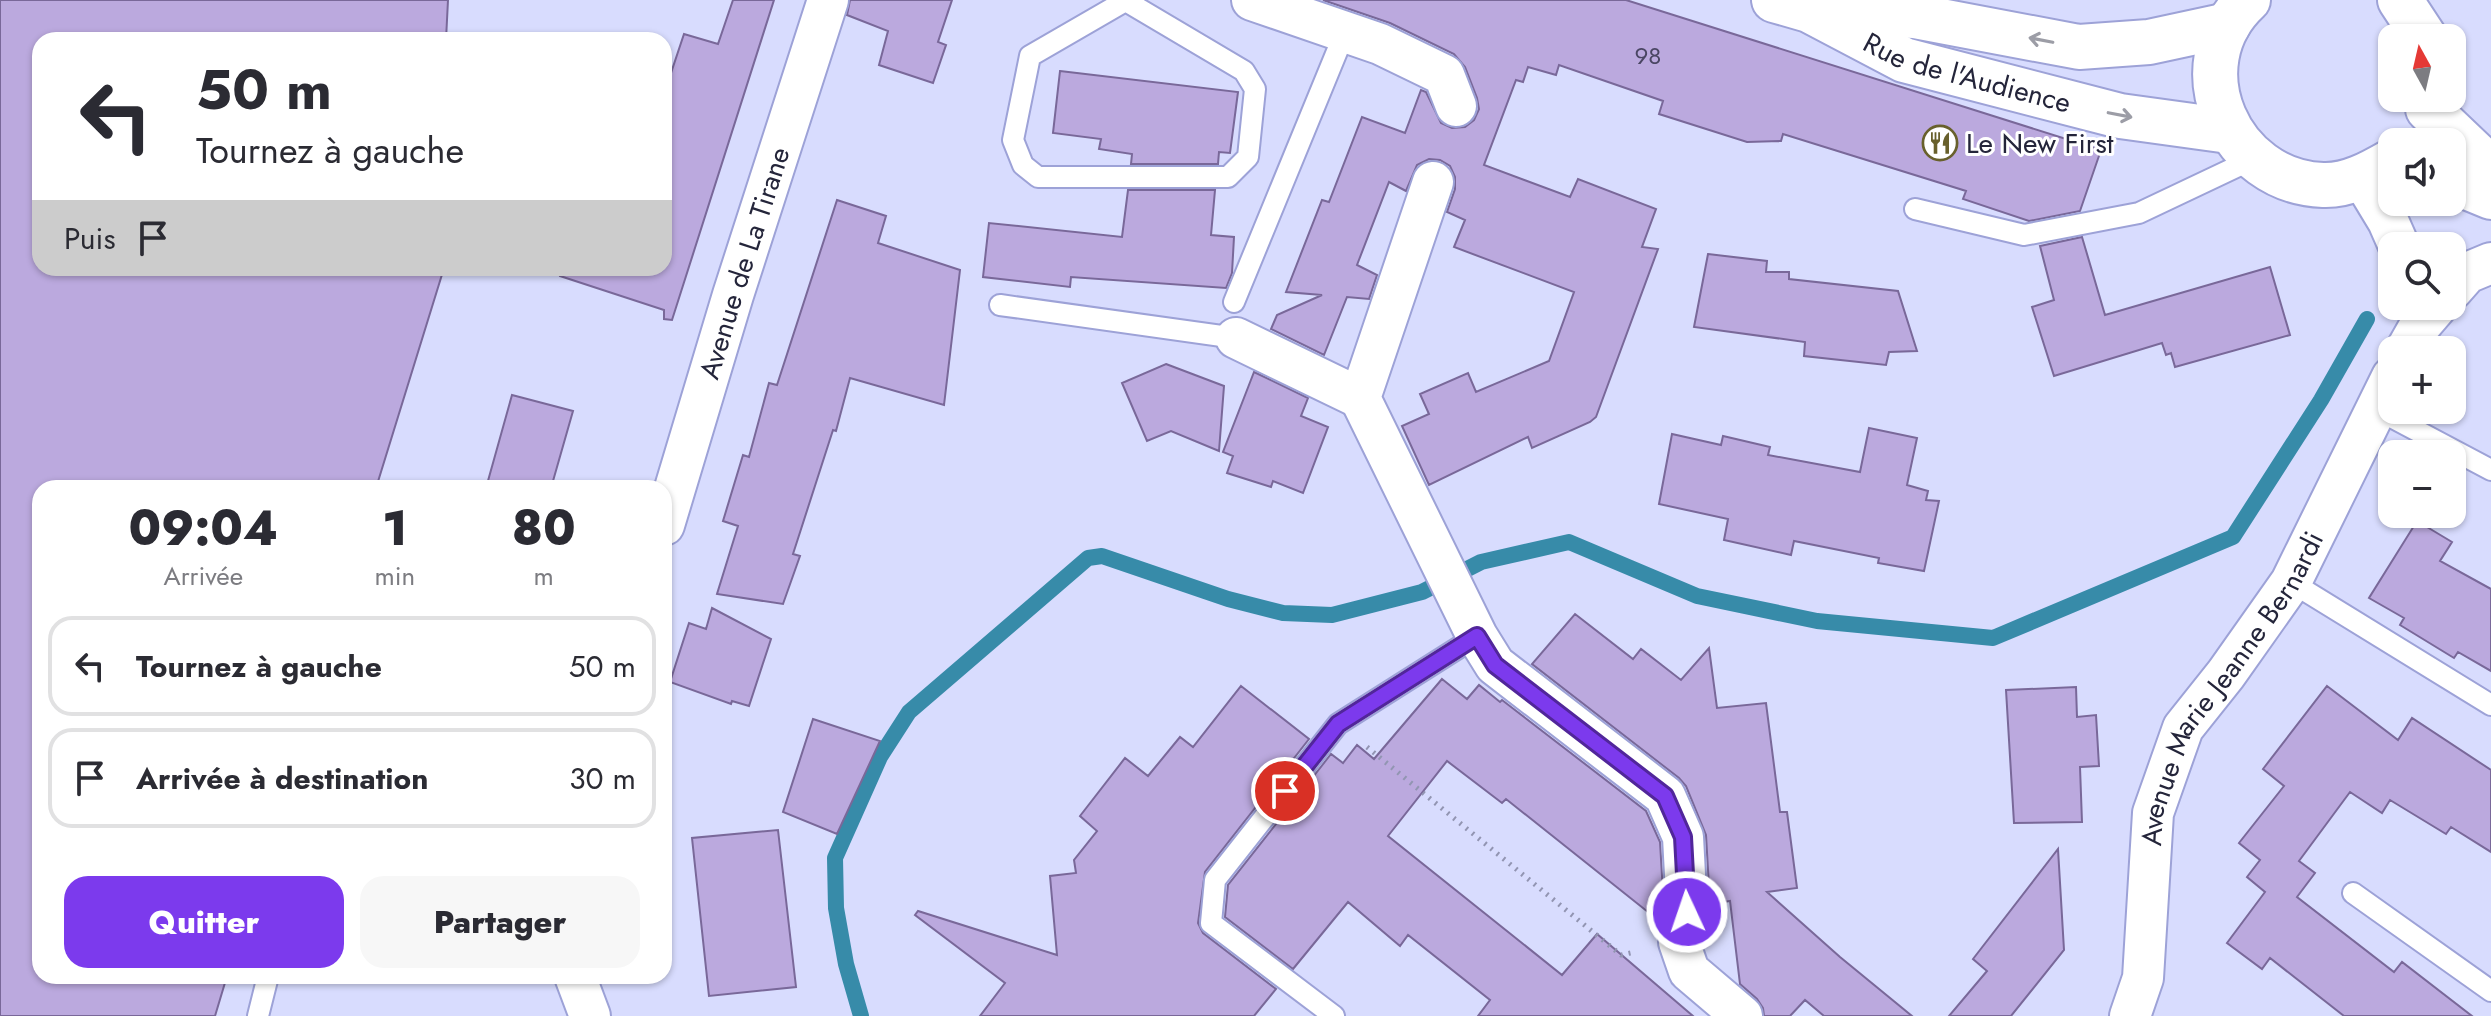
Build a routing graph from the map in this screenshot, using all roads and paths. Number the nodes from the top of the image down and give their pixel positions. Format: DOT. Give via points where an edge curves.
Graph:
graph roads {
  1 [pos="828,0"];
  2 [pos="1125,0"];
  3 [pos="1252,0"];
  4 [pos="1791,5"];
  5 [pos="2238,13"];
  6 [pos="1345,32"];
  7 [pos="1456,106"];
  8 [pos="2423,116"];
  9 [pos="2241,145"];
  10 [pos="2491,169"];
  11 [pos="2377,170"];
  12 [pos="1433,182"];
  13 [pos="2466,187"];
  14 [pos="2491,197"];
  15 [pos="1915,209"];
  16 [pos="2393,232"];
  17 [pos="2491,263"];
  18 [pos="2466,274"];
  19 [pos="1000,305"];
  20 [pos="1235,320"];
  21 [pos="1360,398"];
  22 [pos="2378,405"];
  23 [pos="2427,424"];
  24 [pos="2491,470"];
  25 [pos="672,498"];
  26 [pos="2291,582"];
  27 [pos="1477,636"];
  28 [pos="2491,705"];
  29 [pos="1338,724"];
  30 [pos="2353,893"];
  31 [pos="1679,942"];
  32 [pos="266,984"];
  33 [pos="578,984"];
  34 [pos="2491,991"];
  35 [pos="258,1016"];
  36 [pos="590,1016"];
  37 [pos="1334,1016"];
  38 [pos="1742,1016"];
  39 [pos="2130,1016"];
  1 -- 25 [label="street, Avenue de La Tirane"];
  2 -- 2 [label="lane" via="1244,71 1255,89 1248,157 1228,177 1038,177 1023,165 1013,140 1030,56"];
  3 -- 6 [label="street"];
  5 -- 4 [label="street, Rue de l'Audience, one-way" via="2149,42 2079,47 1914,16"];
  4 -- 9 [label="street, Rue de l'Audience, one-way" via="1904,60"];
  5 -- 9 [label="street" via="2218,51 2215,79 2219,105"];
  6 -- 7 [label="street" via="1444,75"];
  6 -- 20 [label="lane"];
  8 -- 10 [label="street"];
  9 -- 11 [label="street" via="2287,179 2324,185"];
  9 -- 15 [label="lane" via="2139,213 2024,235"];
  11 -- 16 [label="street"];
  12 -- 21 [label="street"];
  13 -- 14 [label="street"];
  17 -- 18 [label="street"];
  19 -- 20 [label="lane"];
  20 -- 21 [label="street"];
  21 -- 27 [label="street"];
  22 -- 26 [label="street, Avenue Marie Jeanne Bernardi"];
  23 -- 24 [label="lane"];
  26 -- 28 [label="lane"];
  26 -- 39 [label="street, Avenue Marie Jeanne Bernardi" via="2183,728 2153,813 2143,978"];
  27 -- 29 [label="lane"];
  27 -- 31 [label="street" via="1495,665 1665,796 1683,837 1687,912"];
  29 -- 31 [label="path" via="1621,955"];
  29 -- 37 [label="lane" via="1215,880 1211,923"];
  30 -- 34 [label="lane"];
  31 -- 38 [label="street" via="1689,971"];
  32 -- 35 [label="lane"];
  33 -- 36 [label="street"];
}
